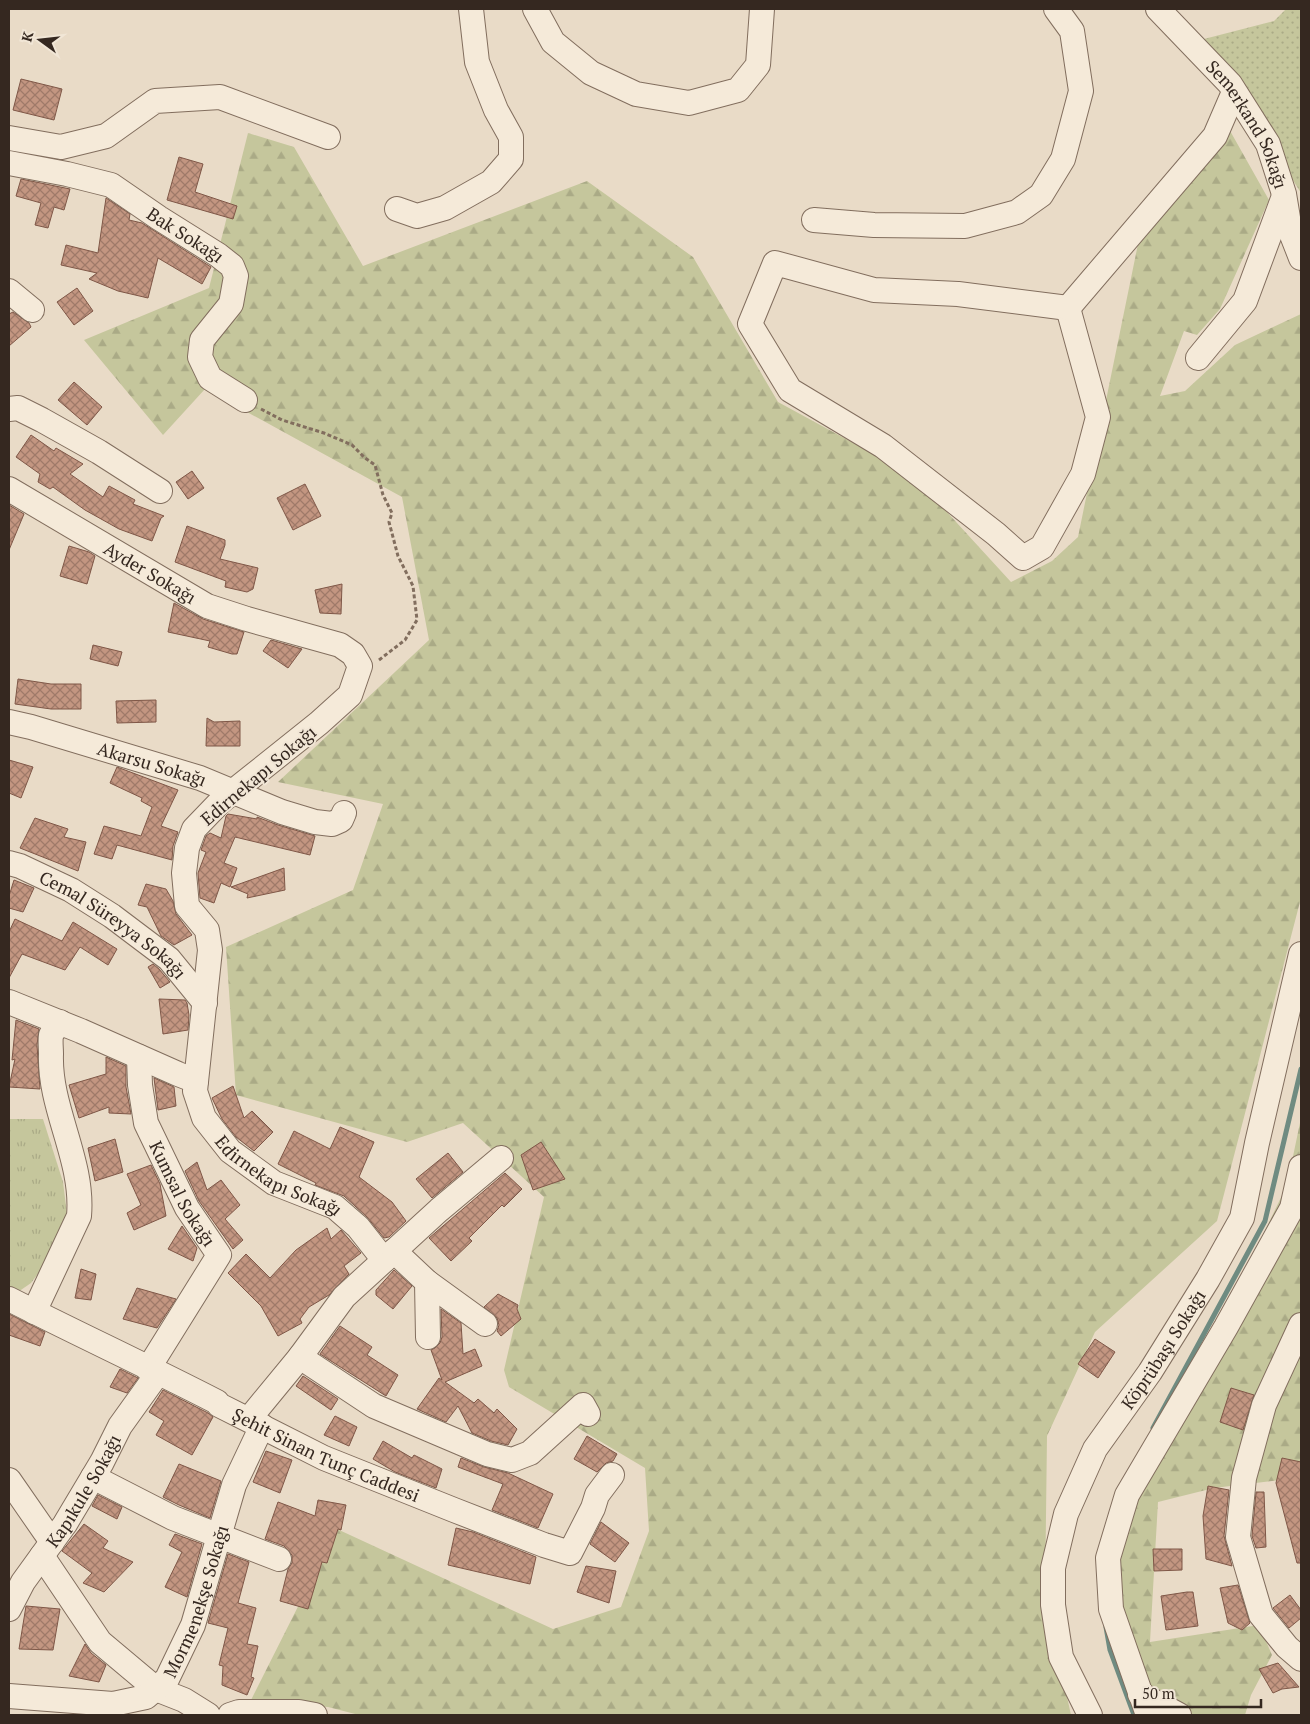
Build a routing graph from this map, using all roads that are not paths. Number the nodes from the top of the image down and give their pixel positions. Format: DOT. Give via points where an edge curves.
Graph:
graph roads {
  1 [pos="471,9"];
  2 [pos="535,9"];
  3 [pos="762,9"];
  4 [pos="1056,9"];
  5 [pos="1158,9"];
  6 [pos="1234,92"];
  7 [pos="328,137"];
  8 [pos="9,138"];
  9 [pos="9,163"];
  10 [pos="1284,194"];
  11 [pos="397,209"];
  12 [pos="814,220"];
  13 [pos="1301,220"];
  14 [pos="1301,258"];
  15 [pos="9,291"];
  16 [pos="1068,308"];
  17 [pos="32,310"];
  18 [pos="1198,358"];
  19 [pos="245,400"];
  20 [pos="9,409"];
  21 [pos="9,489"];
  22 [pos="160,491"];
  23 [pos="360,666"];
  24 [pos="9,722"];
  25 [pos="232,792"];
  26 [pos="344,813"];
  27 [pos="9,863"];
  28 [pos="1299,968"];
  29 [pos="9,1002"];
  30 [pos="205,1003"];
  31 [pos="60,1022"];
  32 [pos="140,1057"];
  33 [pos="196,1081"];
  34 [pos="501,1158"];
  35 [pos="1301,1167"];
  36 [pos="389,1256"];
  37 [pos="427,1282"];
  38 [pos="9,1299"];
  39 [pos="34,1312"];
  40 [pos="485,1324"];
  41 [pos="1301,1325"];
  42 [pos="428,1337"];
  43 [pos="300,1357"];
  44 [pos="153,1371"];
  45 [pos="588,1414"];
  46 [pos="256,1422"];
  47 [pos="612,1475"];
  48 [pos="92,1477"];
  49 [pos="9,1480"];
  50 [pos="220,1536"];
  51 [pos="47,1549"];
  52 [pos="279,1559"];
  53 [pos="9,1609"];
  54 [pos="1301,1659"];
  55 [pos="156,1689"];
  56 [pos="9,1696"];
  57 [pos="1144,1705"];
  58 [pos="208,1715"];
  59 [pos="230,1715"];
  60 [pos="315,1715"];
  61 [pos="1090,1715"];
  62 [pos="1179,1715"];
  1 -- 11 [label="street" via="477,62 496,110 511,137 511,159 491,182 445,208 417,216"];
  2 -- 3 [label="street" via="553,42 591,73 636,94 689,103 738,90 758,65"];
  4 -- 12 [label="street" via="1072,31 1081,91 1063,159 1041,195 1017,212 965,226 874,225"];
  5 -- 6 [label="street, Semerkand Sokağı"];
  6 -- 10 [label="street, Semerkand Sokağı" via="1268,144"];
  6 -- 16 [label="street" via="1215,136"];
  7 -- 8 [label="street" via="220,97 155,101 106,136 61,147"];
  9 -- 19 [label="street, Bak Sokağı" via="111,185 232,266 236,276 231,304 202,340 200,357 210,378"];
  10 -- 13 [label="street"];
  10 -- 14 [label="street, Semerkand Sokağı" via="1290,230"];
  10 -- 18 [label="street" via="1245,301"];
  15 -- 17 [label="street"];
  16 -- 16 [label="street" via="1098,417 1083,474 1042,547 1023,558 883,446 790,390 750,324 775,263 874,290 958,294"];
  20 -- 22 [label="street" via="18,408 42,420"];
  21 -- 23 [label="street, Ayder Sokağı" via="207,606 340,645 353,654"];
  23 -- 25 [label="street, Edirnekapı Sokağı" via="350,695"];
  24 -- 25 [label="street, Akarsu Sokağı" via="191,775"];
  25 -- 26 [label="street, Akarsu Sokağı" via="314,822 332,824 341,820"];
  25 -- 30 [label="street, Edirnekapı Sokağı" via="194,829 187,848 184,873 187,906 207,930 210,950"];
  27 -- 30 [label="street, Cemal Süreyya Sokağı" via="71,890 112,916 169,959"];
  28 -- 61 [label="street, Köprübaşı Sokağı" via="1242,1218 1150,1372 1095,1449 1066,1514 1053,1568 1053,1605 1061,1657"];
  29 -- 31 [label="street"];
  30 -- 33 [label="street, Edirnekapı Sokağı"];
  31 -- 32 [label="street"];
  31 -- 39 [label="street" via="52,1034 50,1066 75,1170 79,1216"];
  32 -- 33 [label="street"];
  32 -- 44 [label="street, Kumsal Sokağı" via="140,1085 146,1123 187,1208 219,1255"];
  33 -- 36 [label="street, Edirnekapı Sokağı" via="195,1091 204,1118 230,1151 274,1184 335,1208"];
  34 -- 36 [label="street, Mormenekşe Sokağı"];
  35 -- 57 [label="street" via="1292,1208 1127,1494 1108,1558 1111,1609"];
  36 -- 37 [label="street, Edirnekapı Sokağı"];
  36 -- 43 [label="street, Mormenekşe Sokağı" via="344,1297"];
  37 -- 40 [label="street, Edirnekapı Sokağı"];
  37 -- 42 [label="street"];
  38 -- 39 [label="street, Şehit Sinan Tunç Caddesi"];
  39 -- 44 [label="street, Şehit Sinan Tunç Caddesi"];
  41 -- 54 [label="street" via="1264,1405 1244,1478 1238,1537 1261,1615"];
  43 -- 45 [label="street" via="374,1406 487,1454 512,1460 530,1453 583,1405"];
  43 -- 46 [label="street, Mormenekşe Sokağı"];
  44 -- 46 [label="street, Şehit Sinan Tunç Caddesi"];
  44 -- 48 [label="street, Kapıkule Sokağı"];
  46 -- 47 [label="street, Şehit Sinan Tunç Caddesi" via="324,1458 570,1553 597,1495"];
  46 -- 50 [label="street, Mormenekşe Sokağı"];
  48 -- 50 [label="street" via="173,1518"];
  48 -- 51 [label="street, Kapıkule Sokağı"];
  49 -- 51 [label="street"];
  50 -- 52 [label="street"];
  50 -- 55 [label="street, Mormenekşe Sokağı" via="193,1625 167,1679"];
  51 -- 53 [label="street, Kapıkule Sokağı" via="23,1582"];
  51 -- 55 [label="street" via="100,1642"];
  55 -- 56 [label="street, Mormenekşe Sokağı" via="146,1697 113,1704"];
  55 -- 58 [label="street" via="184,1700"];
  57 -- 62 [label="street"];
  59 -- 60 [label="street" via="239,1712"];
}
